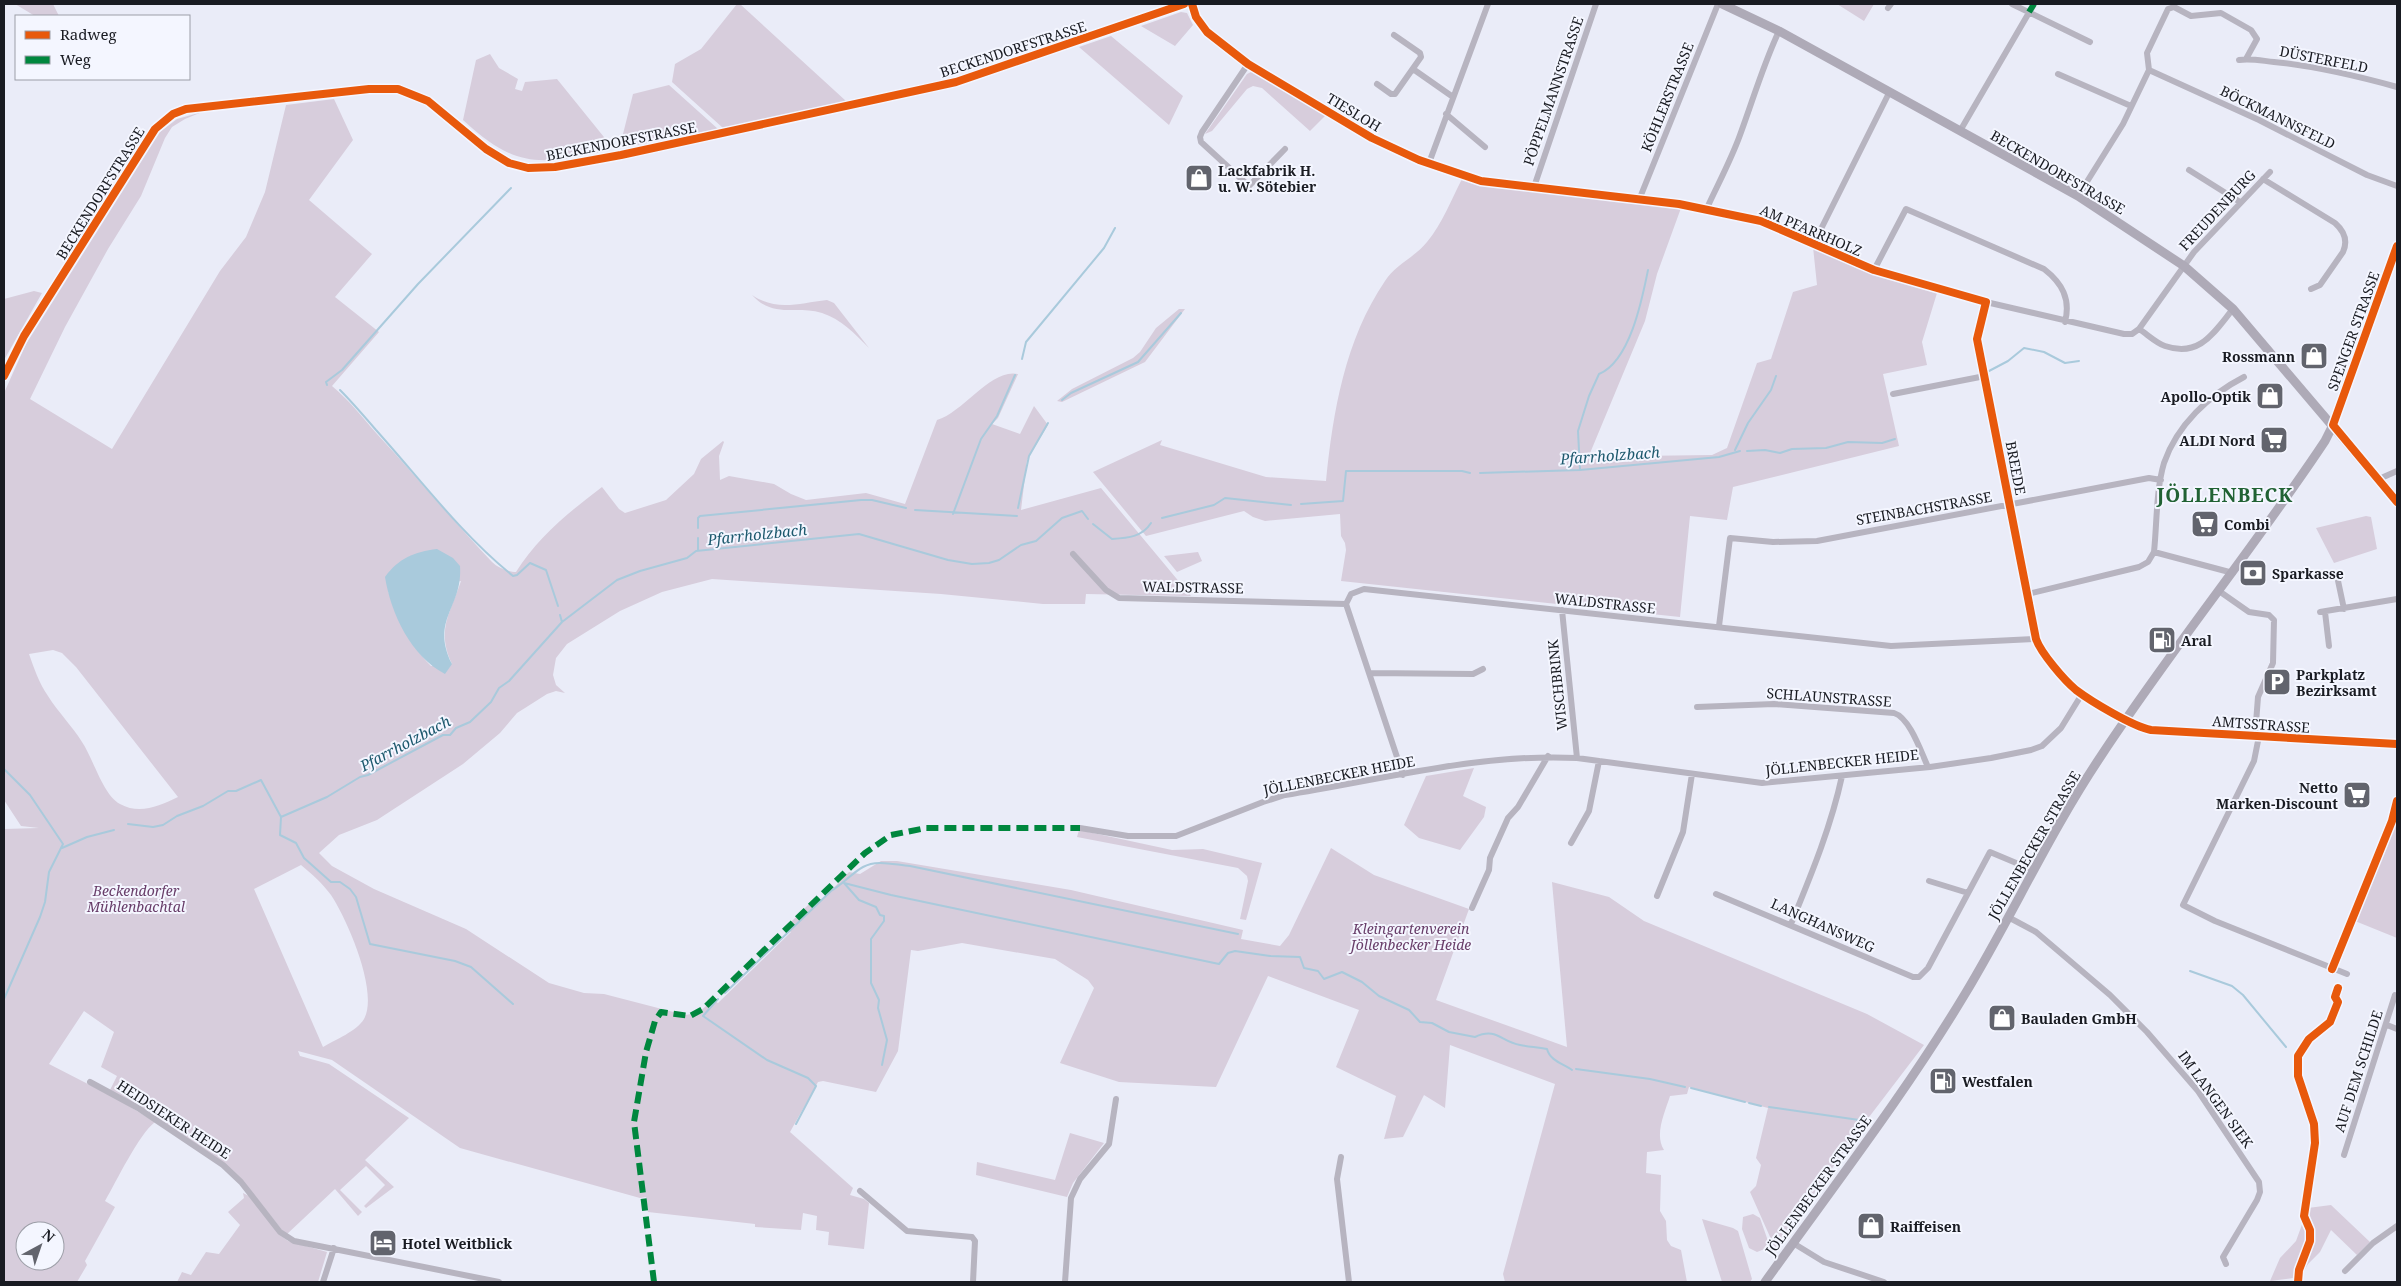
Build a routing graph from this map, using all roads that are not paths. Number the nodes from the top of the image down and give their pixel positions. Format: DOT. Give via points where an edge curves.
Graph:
graph roads {
  1 [pos="1184,4"];
  2 [pos="1192,4"];
  3 [pos="1488,4"];
  4 [pos="1596,4"];
  5 [pos="1718,4"];
  6 [pos="1722,4"];
  7 [pos="2012,4"];
  8 [pos="2034,4"];
  9 [pos="2030,12"];
  10 [pos="1779,31"];
  11 [pos="1394,35"];
  12 [pos="2090,42"];
  13 [pos="1248,64"];
  14 [pos="1413,69"];
  15 [pos="2148,70"];
  16 [pos="2058,74"];
  17 [pos="1376,84"];
  18 [pos="2397,87"];
  19 [pos="1889,92"];
  20 [pos="1453,97"];
  21 [pos="2131,106"];
  22 [pos="1446,114"];
  23 [pos="1960,131"];
  24 [pos="1485,148"];
  25 [pos="1285,149"];
  26 [pos="1429,163"];
  27 [pos="2189,170"];
  28 [pos="2270,172"];
  29 [pos="2263,179"];
  30 [pos="2397,186"];
  31 [pos="1534,187"];
  32 [pos="2078,196"];
  33 [pos="1640,200"];
  34 [pos="2240,202"];
  35 [pos="1707,208"];
  36 [pos="1813,245"];
  37 [pos="2397,246"];
  38 [pos="2184,266"];
  39 [pos="1874,270"];
  40 [pos="2311,289"];
  41 [pos="1986,302"];
  42 [pos="2233,309"];
  43 [pos="2065,322"];
  44 [pos="2139,328"];
  45 [pos="4,376"];
  46 [pos="1985,376"];
  47 [pos="2244,377"];
  48 [pos="1893,394"];
  49 [pos="2333,425"];
  50 [pos="2397,471"];
  51 [pos="2379,479"];
  52 [pos="2161,480"];
  53 [pos="2397,502"];
  54 [pos="2010,505"];
  55 [pos="2154,552"];
  56 [pos="1073,554"];
  57 [pos="2233,573"];
  58 [pos="2337,576"];
  59 [pos="2219,591"];
  60 [pos="2028,594"];
  61 [pos="2397,599"];
  62 [pos="1346,604"];
  63 [pos="2344,609"];
  64 [pos="1562,610"];
  65 [pos="1719,626"];
  66 [pos="2036,639"];
  67 [pos="2328,646"];
  68 [pos="1483,668"];
  69 [pos="1369,673"];
  70 [pos="2082,694"];
  71 [pos="1697,707"];
  72 [pos="2126,719"];
  73 [pos="2257,736"];
  74 [pos="2397,744"];
  75 [pos="1548,756"];
  76 [pos="1577,758"];
  77 [pos="1599,761"];
  78 [pos="1928,767"];
  79 [pos="1692,774"];
  80 [pos="1403,775"];
  81 [pos="1842,776"];
  82 [pos="1080,828"];
  83 [pos="1570,843"];
  84 [pos="2033,870"];
  85 [pos="1929,881"];
  86 [pos="1968,893"];
  87 [pos="1716,894"];
  88 [pos="1657,896"];
  89 [pos="1472,908"];
  90 [pos="2008,917"];
  91 [pos="1791,924"];
  92 [pos="2347,974"];
  93 [pos="2395,995"];
  94 [pos="2387,1025"];
  95 [pos="2397,1029"];
  96 [pos="90,1082"];
  97 [pos="1116,1099"];
  98 [pos="2344,1155"];
  99 [pos="1341,1157"];
  100 [pos="860,1191"];
  101 [pos="2397,1226"];
  102 [pos="1794,1243"];
  103 [pos="334,1248"];
  104 [pos="2226,1264"];
  105 [pos="2345,1271"];
  106 [pos="322,1282"];
  107 [pos="499,1282"];
  108 [pos="972,1282"];
  109 [pos="1066,1282"];
  110 [pos="1350,1282"];
  111 [pos="1765,1282"];
  112 [pos="1884,1282"];
  1 -- 45 [label="main road, BECKENDORFSTRASSE" via="956,82 548,168 528,168 497,156 436,106 398,89 368,89 186,109 173,114 155,129 24,336"];
  2 -- 13 [label="street, TIESLOH" via="1196,17 1207,32"];
  3 -- 20 [label="street"];
  4 -- 31 [label="street, PÖPPELMANNSTRASSE"];
  5 -- 33 [label="street, KÖHLERSTRASSE"];
  6 -- 10 [label="main road, BECKENDORFSTRASSE"];
  7 -- 9 [label="street"];
  8 -- 9 [label="street"];
  9 -- 12 [label="street"];
  9 -- 23 [label="street"];
  10 -- 19 [label="main road, BECKENDORFSTRASSE"];
  10 -- 35 [label="street" via="1740,135"];
  11 -- 14 [label="street" via="1420,53 1421,57"];
  13 -- 25 [label="street" via="1202,132 1202,142 1249,186"];
  13 -- 26 [label="street, TIESLOH" via="1372,138"];
  14 -- 17 [label="street" via="1395,94"];
  14 -- 20 [label="street"];
  15 -- 18 [label="street, DÜSTERFELD" via="2147,53 2168,10 2174,7 2191,16 2221,13 2252,30 2257,39 2243,60 2297,65"];
  15 -- 21 [label="street"];
  15 -- 30 [label="street, BÖCKMANNSFELD" via="2259,120 2367,175"];
  16 -- 21 [label="street"];
  19 -- 23 [label="main road, BECKENDORFSTRASSE"];
  19 -- 36 [label="street"];
  20 -- 22 [label="street"];
  21 -- 32 [label="street"];
  22 -- 24 [label="street"];
  22 -- 26 [label="street"];
  23 -- 32 [label="main road, BECKENDORFSTRASSE"];
  26 -- 31 [label="street, TIESLOH" via="1481,182"];
  27 -- 34 [label="street"];
  28 -- 29 [label="street, FREUDENBURG"];
  29 -- 34 [label="street, FREUDENBURG"];
  29 -- 40 [label="street" via="2335,223 2344,234 2343,252 2320,285"];
  31 -- 33 [label="street, AM PFARRHOLZ"];
  32 -- 38 [label="main road, BECKENDORFSTRASSE"];
  33 -- 35 [label="street, AM PFARRHOLZ"];
  34 -- 38 [label="street, FREUDENBURG"];
  35 -- 36 [label="street, AM PFARRHOLZ" via="1761,221"];
  36 -- 39 [label="street, AM PFARRHOLZ"];
  37 -- 49 [label="main road, SPENGER STRASSE"];
  38 -- 42 [label="main road, BECKENDORFSTRASSE"];
  38 -- 44 [label="street"];
  39 -- 41 [label="street, AM PFARRHOLZ"];
  39 -- 43 [label="street, AM PFARRHOLZ" via="1906,209 2044,269 2062,287 2066,298"];
  41 -- 43 [label="street, AM PFARRHOLZ"];
  41 -- 46 [label="street, BREEDE" via="1977,338"];
  42 -- 44 [label="street" via="2197,347 2164,346"];
  42 -- 49 [label="main road, BECKENDORFSTRASSE"];
  43 -- 44 [label="street, AM PFARRHOLZ" via="2124,334 2132,334"];
  46 -- 48 [label="street"];
  46 -- 54 [label="street, BREEDE"];
  47 -- 52 [label="street" via="2211,398 2194,415 2164,463"];
  49 -- 51 [label="main road, BECKENDORFSTRASSE"];
  49 -- 57 [label="main road, JÖLLENBECKER STRASSE"];
  50 -- 51 [label="street"];
  51 -- 53 [label="main road, BECKENDORFSTRASSE"];
  52 -- 54 [label="street, STEINBACHSTRASSE" via="2150,478"];
  52 -- 55 [label="street"];
  54 -- 60 [label="street, BREEDE"];
  54 -- 65 [label="street, STEINBACHSTRASSE" via="1817,540 1773,542 1730,538"];
  55 -- 57 [label="street"];
  55 -- 60 [label="street" via="2148,562 2139,567"];
  56 -- 62 [label="street, WALDSTRASSE" via="1106,590 1119,598"];
  57 -- 59 [label="main road, JÖLLENBECKER STRASSE"];
  58 -- 63 [label="street"];
  59 -- 72 [label="main road, JÖLLENBECKER STRASSE"];
  59 -- 73 [label="street" via="2249,612 2267,615 2274,620 2273,663 2258,697"];
  60 -- 66 [label="street, BREEDE"];
  61 -- 63 [label="street"];
  62 -- 64 [label="street, WALDSTRASSE" via="1352,594 1364,588"];
  62 -- 69 [label="street"];
  63 -- 67 [label="street" via="2323,612"];
  64 -- 65 [label="street, WALDSTRASSE"];
  64 -- 76 [label="street, WISCHBRINK"];
  65 -- 66 [label="street, WALDSTRASSE" via="1891,646"];
  66 -- 70 [label="street" via="2042,651"];
  68 -- 69 [label="street" via="1473,674"];
  69 -- 80 [label="street"];
  70 -- 72 [label="street"];
  70 -- 78 [label="street, JÖLLENBECKER HEIDE" via="2061,728 2042,746 1991,758"];
  71 -- 78 [label="street, SCHLAUNSTRASSE" via="1774,704 1894,713 1906,722"];
  72 -- 73 [label="street, AMTSSTRASSE" via="2151,730"];
  72 -- 84 [label="main road, JÖLLENBECKER STRASSE" via="2080,788"];
  73 -- 74 [label="street, AMTSSTRASSE"];
  73 -- 92 [label="street" via="2254,760 2183,906"];
  75 -- 76 [label="street, JÖLLENBECKER HEIDE"];
  75 -- 80 [label="street, JÖLLENBECKER HEIDE"];
  75 -- 89 [label="street" via="1508,818"];
  76 -- 77 [label="street, JÖLLENBECKER HEIDE"];
  77 -- 79 [label="street, JÖLLENBECKER HEIDE"];
  77 -- 83 [label="street" via="1589,811"];
  78 -- 81 [label="street, JÖLLENBECKER HEIDE"];
  79 -- 81 [label="street, JÖLLENBECKER HEIDE" via="1762,783"];
  79 -- 88 [label="street" via="1683,832"];
  80 -- 82 [label="street, JÖLLENBECKER HEIDE" via="1285,796 1176,836 1128,836"];
  81 -- 91 [label="street" via="1823,844"];
  84 -- 86 [label="street" via="1990,852"];
  84 -- 90 [label="main road, JÖLLENBECKER STRASSE"];
  85 -- 86 [label="street"];
  86 -- 91 [label="street, LANGHANSWEG" via="1928,968 1919,977 1907,976"];
  87 -- 91 [label="street, LANGHANSWEG"];
  90 -- 102 [label="main road, JÖLLENBECKER STRASSE" via="1929,1052"];
  90 -- 104 [label="street, IM LANGEN SIEK" via="2036,932 2093,980 2168,1053 2198,1091 2259,1182 2257,1200 2223,1257"];
  93 -- 94 [label="street, AUF DEM SCHILDE"];
  94 -- 95 [label="street"];
  94 -- 98 [label="street, AUF DEM SCHILDE"];
  96 -- 103 [label="street, HEIDSIEKER HEIDE" via="138,1108 223,1165 286,1237"];
  97 -- 109 [label="street" via="1109,1144 1080,1178 1071,1198"];
  99 -- 110 [label="street" via="1337,1179"];
  100 -- 108 [label="street" via="907,1231 972,1237 975,1241"];
  101 -- 105 [label="street" via="2373,1243"];
  102 -- 111 [label="main road, JÖLLENBECKER STRASSE"];
  102 -- 112 [label="street" via="1824,1262"];
  103 -- 106 [label="street"];
  103 -- 107 [label="street, HEIDSIEKER HEIDE"];
}
